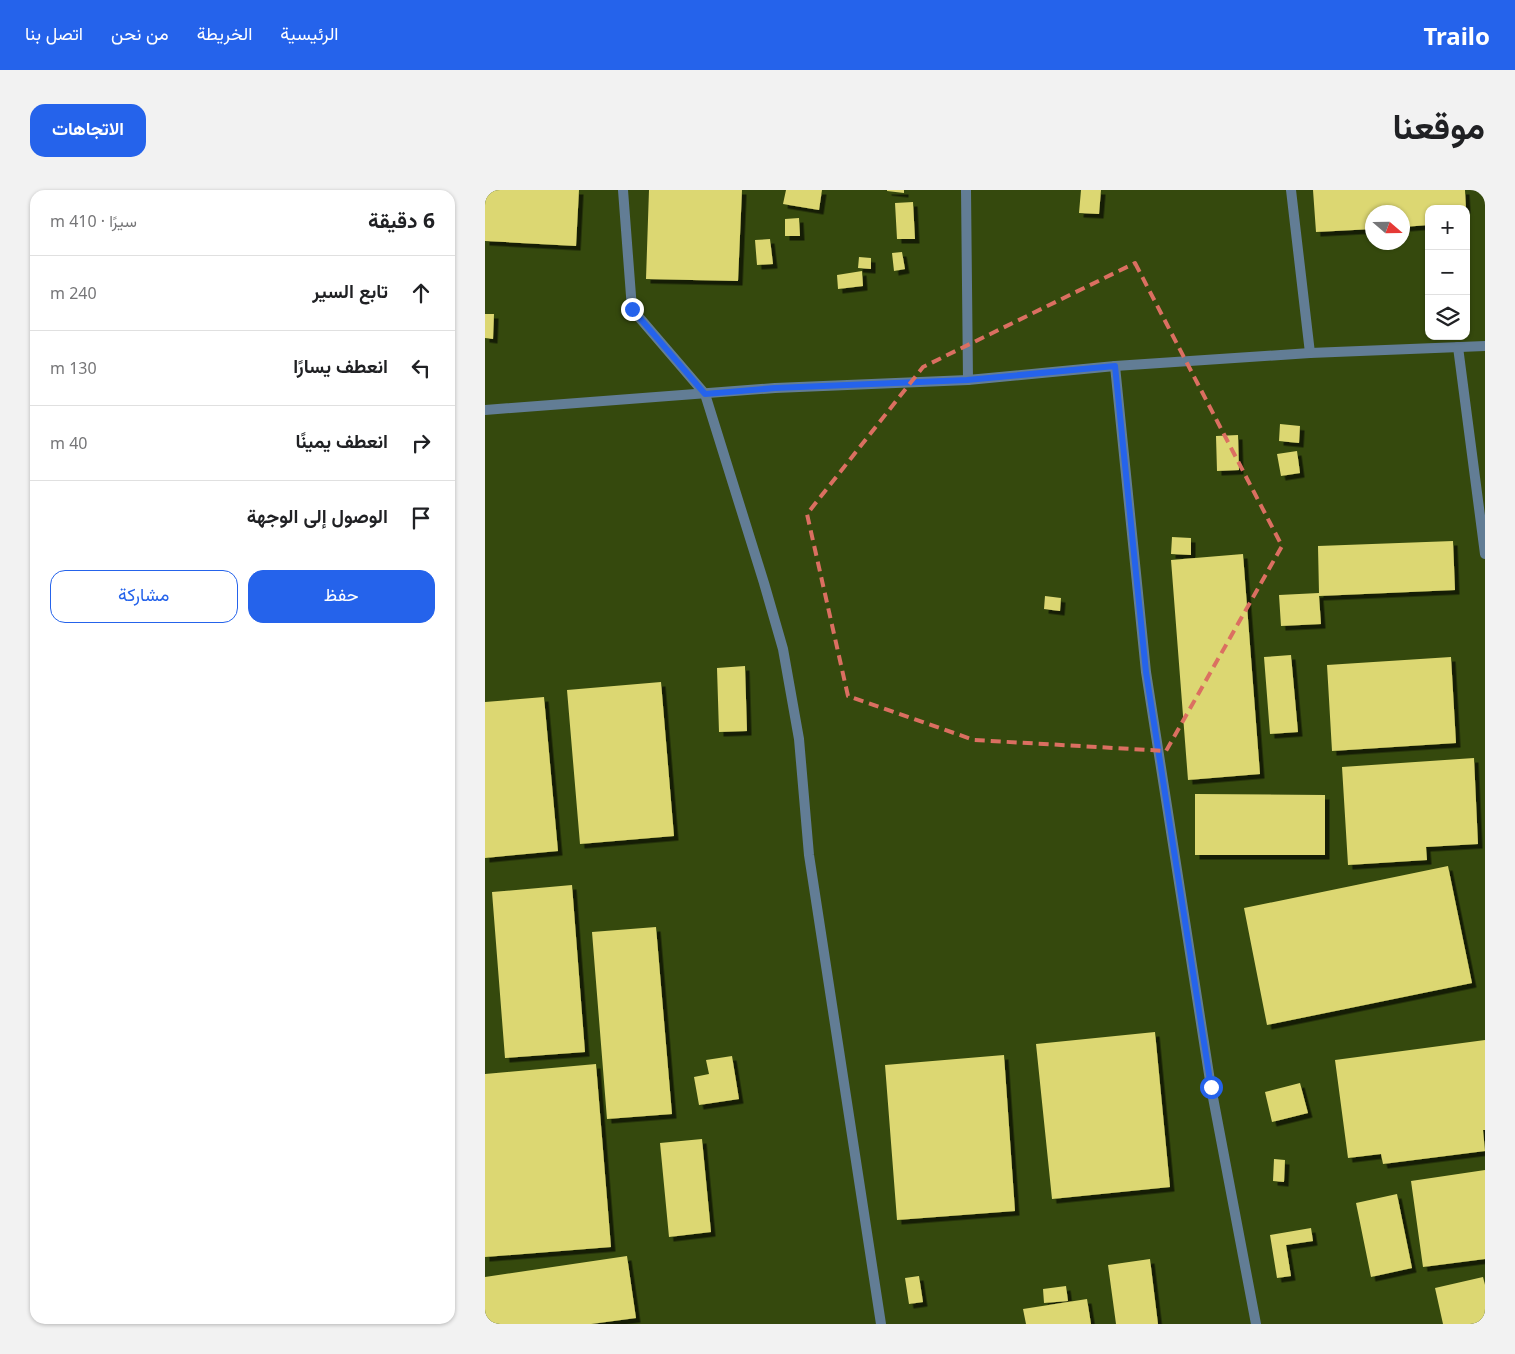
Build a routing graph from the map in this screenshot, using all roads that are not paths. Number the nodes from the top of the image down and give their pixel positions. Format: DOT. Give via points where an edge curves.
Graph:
graph roads {
  1 [pos="623,190"];
  2 [pos="965,190"];
  3 [pos="1291,190"];
  4 [pos="1485,346"];
  5 [pos="1458,347"];
  6 [pos="1311,353"];
  7 [pos="1115,366"];
  8 [pos="967,380"];
  9 [pos="705,394"];
  10 [pos="485,410"];
  11 [pos="1485,554"];
  12 [pos="881,1324"];
  13 [pos="1256,1324"];
  1 -- 9 [label="street" via="632,309"];
  2 -- 8 [label="street"];
  3 -- 6 [label="street"];
  4 -- 5 [label="street"];
  5 -- 6 [label="street"];
  5 -- 11 [label="street"];
  6 -- 7 [label="street"];
  7 -- 8 [label="street"];
  7 -- 13 [label="street" via="1146,672 1211,1087"];
  8 -- 9 [label="street"];
  9 -- 10 [label="street"];
  9 -- 12 [label="street" via="783,649 799,739 809,854"];
}
